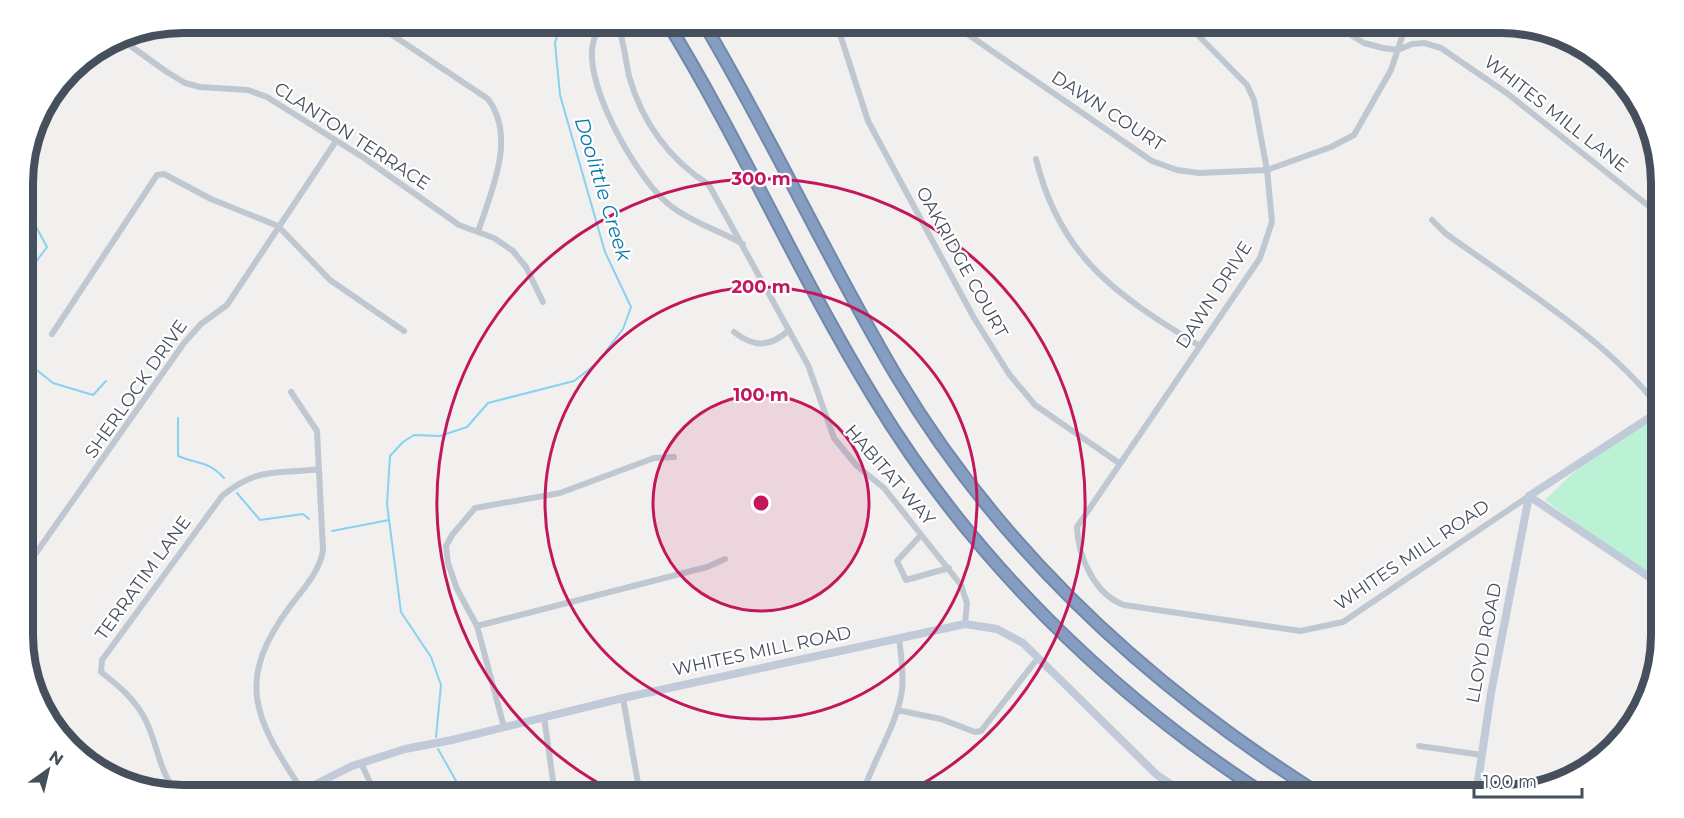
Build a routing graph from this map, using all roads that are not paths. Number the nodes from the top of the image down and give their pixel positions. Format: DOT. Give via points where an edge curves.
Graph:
graph roads {
  1 [pos="390,33"];
  2 [pos="599,33"];
  3 [pos="619,33"];
  4 [pos="673,33"];
  5 [pos="709,33"];
  6 [pos="840,33"];
  7 [pos="971,33"];
  8 [pos="1196,33"];
  9 [pos="1348,33"];
  10 [pos="1403,33"];
  11 [pos="127,44"];
  12 [pos="1398,50"];
  13 [pos="336,141"];
  14 [pos="1036,159"];
  15 [pos="1267,170"];
  16 [pos="1651,208"];
  17 [pos="1432,220"];
  18 [pos="278,226"];
  19 [pos="478,232"];
  20 [pos="744,244"];
  21 [pos="543,302"];
  22 [pos="789,330"];
  23 [pos="404,331"];
  24 [pos="734,332"];
  25 [pos="51,334"];
  26 [pos="1200,345"];
  27 [pos="291,392"];
  28 [pos="1651,397"];
  29 [pos="1651,417"];
  30 [pos="674,457"];
  31 [pos="1119,463"];
  32 [pos="318,469"];
  33 [pos="1529,496"];
  34 [pos="921,535"];
  35 [pos="1079,544"];
  36 [pos="33,557"];
  37 [pos="725,559"];
  38 [pos="949,568"];
  39 [pos="1651,578"];
  40 [pos="965,624"];
  41 [pos="477,626"];
  42 [pos="899,638"];
  43 [pos="1038,657"];
  44 [pos="623,698"];
  45 [pos="897,710"];
  46 [pos="544,717"];
  47 [pos="504,727"];
  48 [pos="1419,746"];
  49 [pos="1482,755"];
  50 [pos="361,763"];
  51 [pos="172,784"];
  52 [pos="294,785"];
  53 [pos="315,785"];
  54 [pos="371,785"];
  55 [pos="554,785"];
  56 [pos="638,785"];
  57 [pos="865,785"];
  58 [pos="1172,785"];
  59 [pos="1251,785"];
  60 [pos="1306,785"];
  61 [pos="1478,785"];
  1 -- 19 [label="street" via="488,99 494,108 502,137 500,158"];
  2 -- 20 [label="street" via="593,60 599,90 642,174 666,202"];
  3 -- 20 [label="street, HABITAT WAY" via="637,99 649,122 670,154 709,185"];
  4 -- 59 [label="highway" via="850,359 947,504 1008,576 1086,656 1176,733"];
  5 -- 60 [label="highway" via="897,378 982,499 1068,596 1136,661 1235,739"];
  6 -- 31 [label="street, OAKRIDGE COURT" via="868,121 974,318 1009,374 1035,405"];
  7 -- 15 [label="street, DAWN COURT" via="1152,161 1199,173"];
  8 -- 15 [label="street, DAWN DRIVE" via="1247,85 1254,100"];
  9 -- 12 [label="street, WHITES MILL LANE" via="1364,43"];
  10 -- 12 [label="street, DAWN COURT"];
  11 -- 13 [label="street, CLANTON TERRACE" via="176,78 200,87 258,93"];
  12 -- 15 [label="street, DAWN COURT" via="1354,135"];
  12 -- 16 [label="street, WHITES MILL LANE" via="1424,43 1442,48"];
  13 -- 18 [label="street, SHERLOCK DRIVE"];
  13 -- 19 [label="street, CLANTON TERRACE" via="459,225"];
  14 -- 26 [label="street" via="1043,188 1087,264 1109,285"];
  15 -- 26 [label="street, DAWN DRIVE" via="1272,222 1269,237 1260,258"];
  17 -- 28 [label="street" via="1596,342"];
  18 -- 23 [label="street" via="330,280"];
  18 -- 25 [label="street" via="210,200 172,177 157,176"];
  18 -- 36 [label="street, SHERLOCK DRIVE" via="226,305 184,343"];
  19 -- 21 [label="street, CLANTON TERRACE" via="513,251 526,267"];
  20 -- 22 [label="street, HABITAT WAY"];
  22 -- 24 [label="street" via="771,344 755,345"];
  22 -- 34 [label="street, HABITAT WAY" via="808,365 834,438 857,466 884,488"];
  26 -- 31 [label="street, DAWN DRIVE"];
  27 -- 32 [label="street" via="317,430"];
  29 -- 33 [label="street, WHITES MILL ROAD"];
  30 -- 41 [label="street" via="654,458 560,493 474,508 446,546 457,589"];
  31 -- 35 [label="street, DAWN DRIVE" via="1077,527"];
  32 -- 51 [label="street, TERRATIM LANE" via="259,474 222,496 102,660 101,672 141,711"];
  32 -- 52 [label="street" via="321,561 271,633 261,652 255,684 257,710"];
  33 -- 35 [label="street, WHITES MILL ROAD" via="1343,622 1300,632 1119,604 1089,572"];
  33 -- 39 [label="street"];
  33 -- 49 [label="street, LLOYD ROAD"];
  34 -- 38 [label="street, HABITAT WAY"];
  34 -- 38 [label="street" via="897,561 906,580"];
  37 -- 41 [label="street" via="707,567"];
  38 -- 40 [label="street, HABITAT WAY" via="965,594"];
  40 -- 42 [label="street, WHITES MILL ROAD"];
  40 -- 43 [label="street, WHITES MILL ROAD" via="997,629 1023,643"];
  41 -- 47 [label="street"];
  42 -- 44 [label="street, WHITES MILL ROAD"];
  42 -- 45 [label="street" via="902,689"];
  43 -- 45 [label="street" via="981,731"];
  43 -- 58 [label="street, WHITES MILL ROAD" via="1126,746"];
  44 -- 46 [label="street, WHITES MILL ROAD"];
  44 -- 56 [label="street"];
  45 -- 57 [label="street"];
  46 -- 47 [label="street, WHITES MILL ROAD"];
  46 -- 55 [label="street"];
  47 -- 50 [label="street, WHITES MILL ROAD"];
  48 -- 49 [label="street"];
  49 -- 61 [label="street, LLOYD ROAD"];
  50 -- 53 [label="street, WHITES MILL ROAD"];
  50 -- 54 [label="street"];
}
